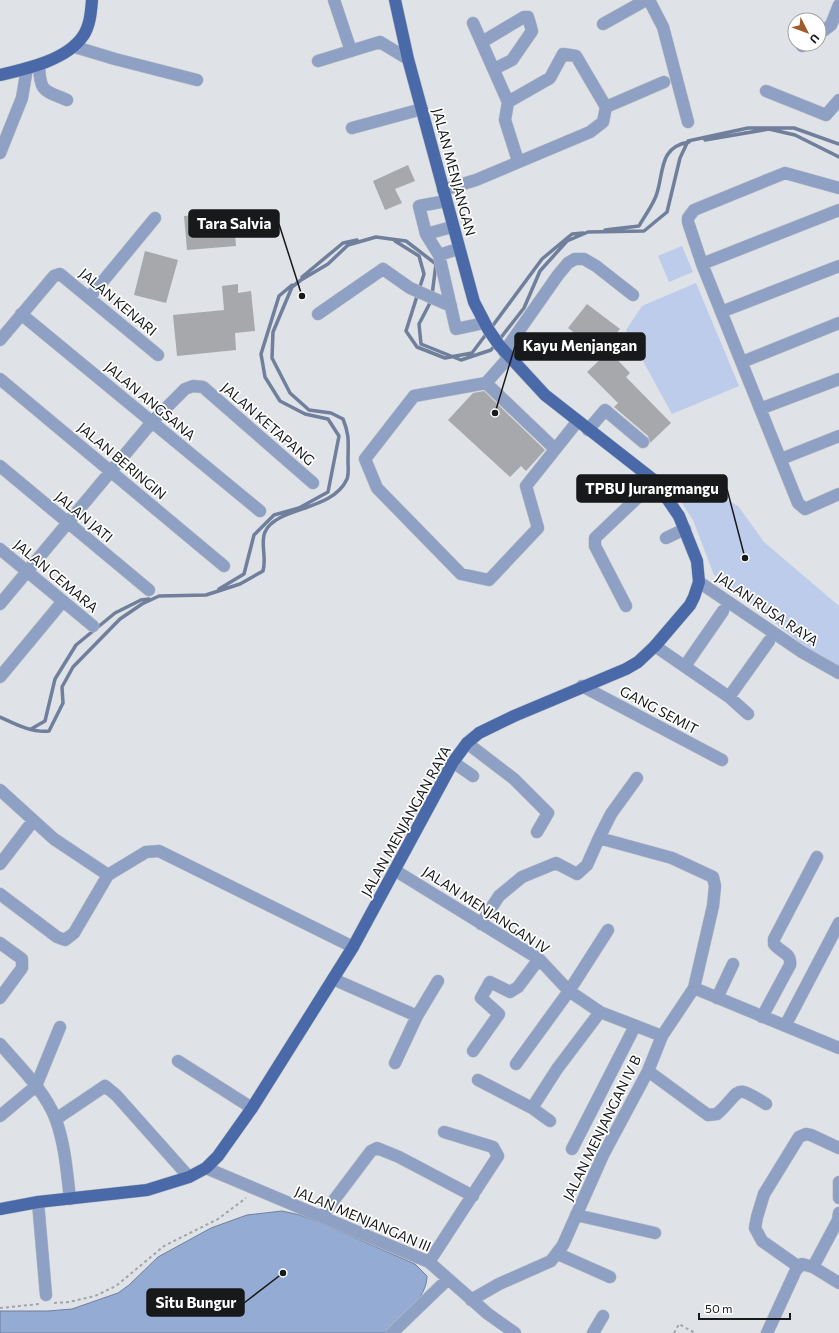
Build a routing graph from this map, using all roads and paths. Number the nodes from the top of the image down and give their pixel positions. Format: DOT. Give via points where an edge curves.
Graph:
graph roads {
  1 [pos="92,0"];
  2 [pos="334,0"];
  3 [pos="395,0"];
  4 [pos="648,0"];
  5 [pos="839,5"];
  6 [pos="473,23"];
  7 [pos="603,24"];
  8 [pos="835,29"];
  9 [pos="482,42"];
  10 [pos="75,47"];
  11 [pos="351,51"];
  12 [pos="408,59"];
  13 [pos="318,61"];
  14 [pos="33,67"];
  15 [pos="494,69"];
  16 [pos="0,75"];
  17 [pos="196,80"];
  18 [pos="664,82"];
  19 [pos="766,90"];
  20 [pos="67,100"];
  21 [pos="839,100"];
  22 [pos="508,102"];
  23 [pos="606,107"];
  24 [pos="422,109"];
  25 [pos="688,122"];
  26 [pos="352,128"];
  27 [pos="0,153"];
  28 [pos="518,161"];
  29 [pos="839,188"];
  30 [pos="444,196"];
  31 [pos="839,210"];
  32 [pos="155,218"];
  33 [pos="452,227"];
  34 [pos="426,234"];
  35 [pos="458,249"];
  36 [pos="440,255"];
  37 [pos="702,264"];
  38 [pos="839,266"];
  39 [pos="633,295"];
  40 [pos="89,298"];
  41 [pos="451,306"];
  42 [pos="722,312"];
  43 [pos="21,314"];
  44 [pos="318,314"];
  45 [pos="839,323"];
  46 [pos="486,326"];
  47 [pos="0,340"];
  48 [pos="504,351"];
  49 [pos="158,355"];
  50 [pos="742,362"];
  51 [pos="839,378"];
  52 [pos="0,379"];
  53 [pos="486,383"];
  54 [pos="760,409"];
  55 [pos="152,422"];
  56 [pos="577,422"];
  57 [pos="588,430"];
  58 [pos="839,436"];
  59 [pos="643,442"];
  60 [pos="555,449"];
  61 [pos="781,459"];
  62 [pos="0,466"];
  63 [pos="111,472"];
  64 [pos="656,481"];
  65 [pos="313,483"];
  66 [pos="839,494"];
  67 [pos="260,511"];
  68 [pos="68,523"];
  69 [pos="685,529"];
  70 [pos="666,538"];
  71 [pos="0,549"];
  72 [pos="224,566"];
  73 [pos="27,572"];
  74 [pos="699,582"];
  75 [pos="149,590"];
  76 [pos="63,601"];
  77 [pos="0,604"];
  78 [pos="626,606"];
  79 [pos="723,611"];
  80 [pos="93,626"];
  81 [pos="769,641"];
  82 [pos="655,646"];
  83 [pos="685,666"];
  84 [pos="839,673"];
  85 [pos="0,677"];
  86 [pos="582,686"];
  87 [pos="729,697"];
  88 [pos="748,714"];
  89 [pos="467,743"];
  90 [pos="722,760"];
  91 [pos="453,762"];
  92 [pos="474,776"];
  93 [pos="637,778"];
  94 [pos="0,790"];
  95 [pos="33,821"];
  96 [pos="537,832"];
  97 [pos="599,838"];
  98 [pos="817,857"];
  99 [pos="0,864"];
  100 [pos="396,871"];
  101 [pos="108,875"];
  102 [pos="0,894"];
  103 [pos="839,923"];
  104 [pos="481,924"];
  105 [pos="608,930"];
  106 [pos="0,943"];
  107 [pos="353,947"];
  108 [pos="539,959"];
  109 [pos="733,964"];
  110 [pos="333,979"];
  111 [pos="438,981"];
  112 [pos="694,988"];
  113 [pos="569,991"];
  114 [pos="0,998"];
  115 [pos="717,998"];
  116 [pos="600,1012"];
  117 [pos="417,1016"];
  118 [pos="762,1016"];
  119 [pos="635,1026"];
  120 [pos="785,1026"];
  121 [pos="60,1027"];
  122 [pos="662,1036"];
  123 [pos="0,1044"];
  124 [pos="839,1048"];
  125 [pos="474,1051"];
  126 [pos="178,1061"];
  127 [pos="395,1063"];
  128 [pos="516,1064"];
  129 [pos="648,1071"];
  130 [pos="478,1080"];
  131 [pos="36,1086"];
  132 [pos="766,1104"];
  133 [pos="252,1108"];
  134 [pos="532,1108"];
  135 [pos="0,1116"];
  136 [pos="56,1119"];
  137 [pos="550,1122"];
  138 [pos="444,1132"];
  139 [pos="839,1148"];
  140 [pos="572,1149"];
  141 [pos="206,1168"];
  142 [pos="189,1177"];
  143 [pos="839,1182"];
  144 [pos="256,1190"];
  145 [pos="473,1196"];
  146 [pos="839,1198"];
  147 [pos="70,1199"];
  148 [pos="38,1202"];
  149 [pos="0,1209"];
  150 [pos="839,1213"];
  151 [pos="576,1215"];
  152 [pos="322,1216"];
  153 [pos="655,1233"];
  154 [pos="558,1254"];
  155 [pos="429,1262"];
  156 [pos="799,1266"];
  157 [pos="813,1267"];
  158 [pos="610,1277"];
  159 [pos="447,1280"];
  160 [pos="839,1283"];
  161 [pos="471,1300"];
  162 [pos="45,1301"];
  163 [pos="0,1308"];
  164 [pos="603,1316"];
  165 [pos="510,1332"];
  166 [pos="392,1333"];
  167 [pos="593,1333"];
  168 [pos="674,1333"];
  169 [pos="696,1333"];
  170 [pos="767,1333"];
  1 -- 10 [label="main road" via="84,35"];
  2 -- 11 [label="street"];
  3 -- 12 [label="main road, JALAN MENJANGAN"];
  4 -- 7 [label="street"];
  4 -- 25 [label="street" via="663,27"];
  5 -- 8 [label="street"];
  6 -- 9 [label="street"];
  9 -- 15 [label="street"];
  9 -- 15 [label="street" via="528,17 532,31 512,60"];
  10 -- 14 [label="main road"];
  10 -- 17 [label="street"];
  11 -- 12 [label="street" via="380,42"];
  11 -- 13 [label="street"];
  12 -- 24 [label="main road, JALAN MENJANGAN"];
  14 -- 16 [label="main road"];
  14 -- 20 [label="street" via="44,90"];
  14 -- 27 [label="street"];
  15 -- 22 [label="street"];
  18 -- 23 [label="street"];
  19 -- 21 [label="street" via="826,115"];
  22 -- 23 [label="street" via="550,78 563,54 576,56"];
  22 -- 28 [label="street" via="505,120"];
  23 -- 28 [label="street" via="603,122 590,132"];
  24 -- 26 [label="street"];
  24 -- 30 [label="main road, JALAN MENJANGAN"];
  28 -- 30 [label="street"];
  29 -- 37 [label="street" via="785,173 694,210 688,222"];
  30 -- 33 [label="main road, JALAN MENJANGAN"];
  30 -- 34 [label="street" via="420,206"];
  31 -- 37 [label="street"];
  32 -- 40 [label="street"];
  33 -- 34 [label="street"];
  33 -- 35 [label="main road, JALAN MENJANGAN"];
  34 -- 36 [label="street"];
  35 -- 36 [label="street"];
  35 -- 46 [label="main road, JALAN MENJANGAN" via="474,302"];
  36 -- 41 [label="street"];
  37 -- 42 [label="street"];
  38 -- 42 [label="street"];
  39 -- 48 [label="street" via="584,259 568,263"];
  40 -- 43 [label="street, JALAN KENARI" via="62,275 57,275"];
  40 -- 49 [label="street, JALAN KENARI"];
  41 -- 44 [label="street" via="410,288 383,269"];
  41 -- 46 [label="street" via="456,329"];
  42 -- 50 [label="street"];
  43 -- 47 [label="street"];
  43 -- 55 [label="street, JALAN ANGSANA"];
  45 -- 50 [label="street"];
  46 -- 48 [label="main road, JALAN MENJANGAN"];
  48 -- 53 [label="street"];
  48 -- 56 [label="main road, JALAN MENJANGAN RAYA" via="545,395"];
  50 -- 54 [label="street"];
  51 -- 54 [label="street"];
  52 -- 63 [label="street, JALAN BERINGIN"];
  53 -- 60 [label="street"];
  53 -- 60 [label="street" via="414,396 365,459 377,488 461,574 489,580 538,528 526,486"];
  54 -- 61 [label="street"];
  55 -- 63 [label="street"];
  55 -- 65 [label="street, JALAN KETAPANG" via="185,389 193,386 203,387"];
  55 -- 67 [label="street, JALAN ANGSANA"];
  56 -- 57 [label="main road, JALAN MENJANGAN RAYA"];
  56 -- 60 [label="street"];
  57 -- 59 [label="street" via="605,410"];
  57 -- 64 [label="main road, JALAN MENJANGAN RAYA"];
  58 -- 61 [label="street"];
  61 -- 66 [label="street" via="801,507 805,509"];
  62 -- 68 [label="street, JALAN JATI"];
  63 -- 68 [label="street"];
  63 -- 72 [label="street, JALAN BERINGIN"];
  64 -- 69 [label="main road, JALAN MENJANGAN RAYA"];
  64 -- 78 [label="street" via="595,538 595,546"];
  68 -- 73 [label="street"];
  68 -- 75 [label="street, JALAN JATI"];
  69 -- 70 [label="street"];
  69 -- 74 [label="main road, JALAN MENJANGAN RAYA" via="697,561"];
  71 -- 73 [label="street, JALAN CEMARA"];
  73 -- 76 [label="street, JALAN CEMARA"];
  73 -- 77 [label="street"];
  74 -- 82 [label="main road, JALAN MENJANGAN RAYA" via="690,605"];
  74 -- 84 [label="street, JALAN RUSA RAYA" via="802,652"];
  76 -- 80 [label="street, JALAN CEMARA"];
  76 -- 85 [label="street"];
  79 -- 83 [label="street"];
  81 -- 87 [label="street"];
  82 -- 83 [label="street"];
  82 -- 86 [label="main road, JALAN MENJANGAN RAYA" via="626,669"];
  83 -- 87 [label="street"];
  86 -- 89 [label="main road, JALAN MENJANGAN RAYA" via="479,733"];
  86 -- 90 [label="street, GANG SEMIT"];
  87 -- 88 [label="street"];
  89 -- 91 [label="main road, JALAN MENJANGAN RAYA"];
  89 -- 96 [label="street" via="514,779 548,813"];
  91 -- 92 [label="street"];
  91 -- 100 [label="main road, JALAN MENJANGAN RAYA"];
  93 -- 97 [label="street" via="611,814"];
  94 -- 95 [label="street"];
  95 -- 99 [label="street"];
  95 -- 101 [label="street" via="54,839"];
  97 -- 104 [label="street" via="587,865 576,874 556,863 522,877 499,896"];
  97 -- 112 [label="street" via="672,858 713,877 713,906"];
  98 -- 118 [label="street" via="774,939 774,944 788,954 790,965"];
  100 -- 104 [label="street, JALAN MENJANGAN IV"];
  100 -- 107 [label="main road, JALAN MENJANGAN RAYA"];
  101 -- 102 [label="street" via="74,933 65,940 57,937"];
  101 -- 107 [label="street" via="146,852 159,850"];
  103 -- 120 [label="street"];
  104 -- 108 [label="street, JALAN MENJANGAN IV"];
  105 -- 113 [label="street"];
  106 -- 114 [label="street" via="22,959 23,963"];
  107 -- 110 [label="main road, JALAN MENJANGAN RAYA"];
  108 -- 113 [label="street, JALAN MENJANGAN IV"];
  108 -- 125 [label="street" via="518,987 510,992 490,982 481,998 499,1014"];
  109 -- 115 [label="street"];
  110 -- 117 [label="street"];
  110 -- 133 [label="main road, JALAN MENJANGAN RAYA"];
  111 -- 117 [label="street"];
  112 -- 115 [label="street"];
  112 -- 122 [label="street"];
  113 -- 116 [label="street, JALAN MENJANGAN IV"];
  113 -- 128 [label="street"];
  115 -- 118 [label="street"];
  116 -- 119 [label="street, JALAN MENJANGAN IV"];
  116 -- 134 [label="street" via="557,1069"];
  117 -- 127 [label="street"];
  118 -- 120 [label="street"];
  119 -- 122 [label="street, JALAN MENJANGAN IV"];
  119 -- 140 [label="street"];
  120 -- 124 [label="street"];
  121 -- 131 [label="street"];
  122 -- 129 [label="street, JALAN MENJANGAN IV B"];
  123 -- 131 [label="street"];
  126 -- 133 [label="street"];
  129 -- 132 [label="street" via="708,1115 717,1114 734,1093 740,1090"];
  129 -- 151 [label="street, JALAN MENJANGAN IV B" via="602,1155"];
  130 -- 134 [label="street"];
  131 -- 135 [label="street"];
  131 -- 136 [label="street"];
  133 -- 141 [label="main road, JALAN MENJANGAN RAYA" via="218,1156"];
  134 -- 137 [label="street"];
  136 -- 142 [label="street" via="105,1086"];
  136 -- 147 [label="street"];
  138 -- 145 [label="street" via="492,1147 498,1156"];
  139 -- 156 [label="street" via="811,1135 799,1137 764,1194 755,1228 762,1240"];
  141 -- 142 [label="main road, JALAN MENJANGAN RAYA"];
  141 -- 144 [label="street, JALAN MENJANGAN III"];
  142 -- 147 [label="main road, JALAN MENJANGAN RAYA" via="147,1190"];
  143 -- 146 [label="street"];
  144 -- 152 [label="street, JALAN MENJANGAN III"];
  144 -- 162 [label="path" via="218,1219 164,1246 116,1286 95,1296 69,1302"];
  145 -- 152 [label="street" via="377,1148 371,1151"];
  145 -- 155 [label="street"];
  147 -- 148 [label="main road, JALAN MENJANGAN RAYA"];
  148 -- 149 [label="main road, JALAN MENJANGAN RAYA"];
  148 -- 162 [label="street"];
  150 -- 157 [label="street" via="838,1220"];
  151 -- 153 [label="street"];
  151 -- 154 [label="street, JALAN MENJANGAN IV B"];
  152 -- 155 [label="street, JALAN MENJANGAN III"];
  154 -- 158 [label="street"];
  154 -- 161 [label="street" via="551,1261 499,1284"];
  155 -- 159 [label="street, JALAN MENJANGAN III"];
  156 -- 157 [label="street" via="802,1264"];
  156 -- 170 [label="street"];
  157 -- 160 [label="street"];
  159 -- 161 [label="street, JALAN MENJANGAN III"];
  159 -- 166 [label="street"];
  161 -- 165 [label="street, JALAN MENJANGAN III"];
  162 -- 163 [label="path"];
  164 -- 167 [label="street"];
  168 -- 169 [label="path" via="679,1324"];
}
